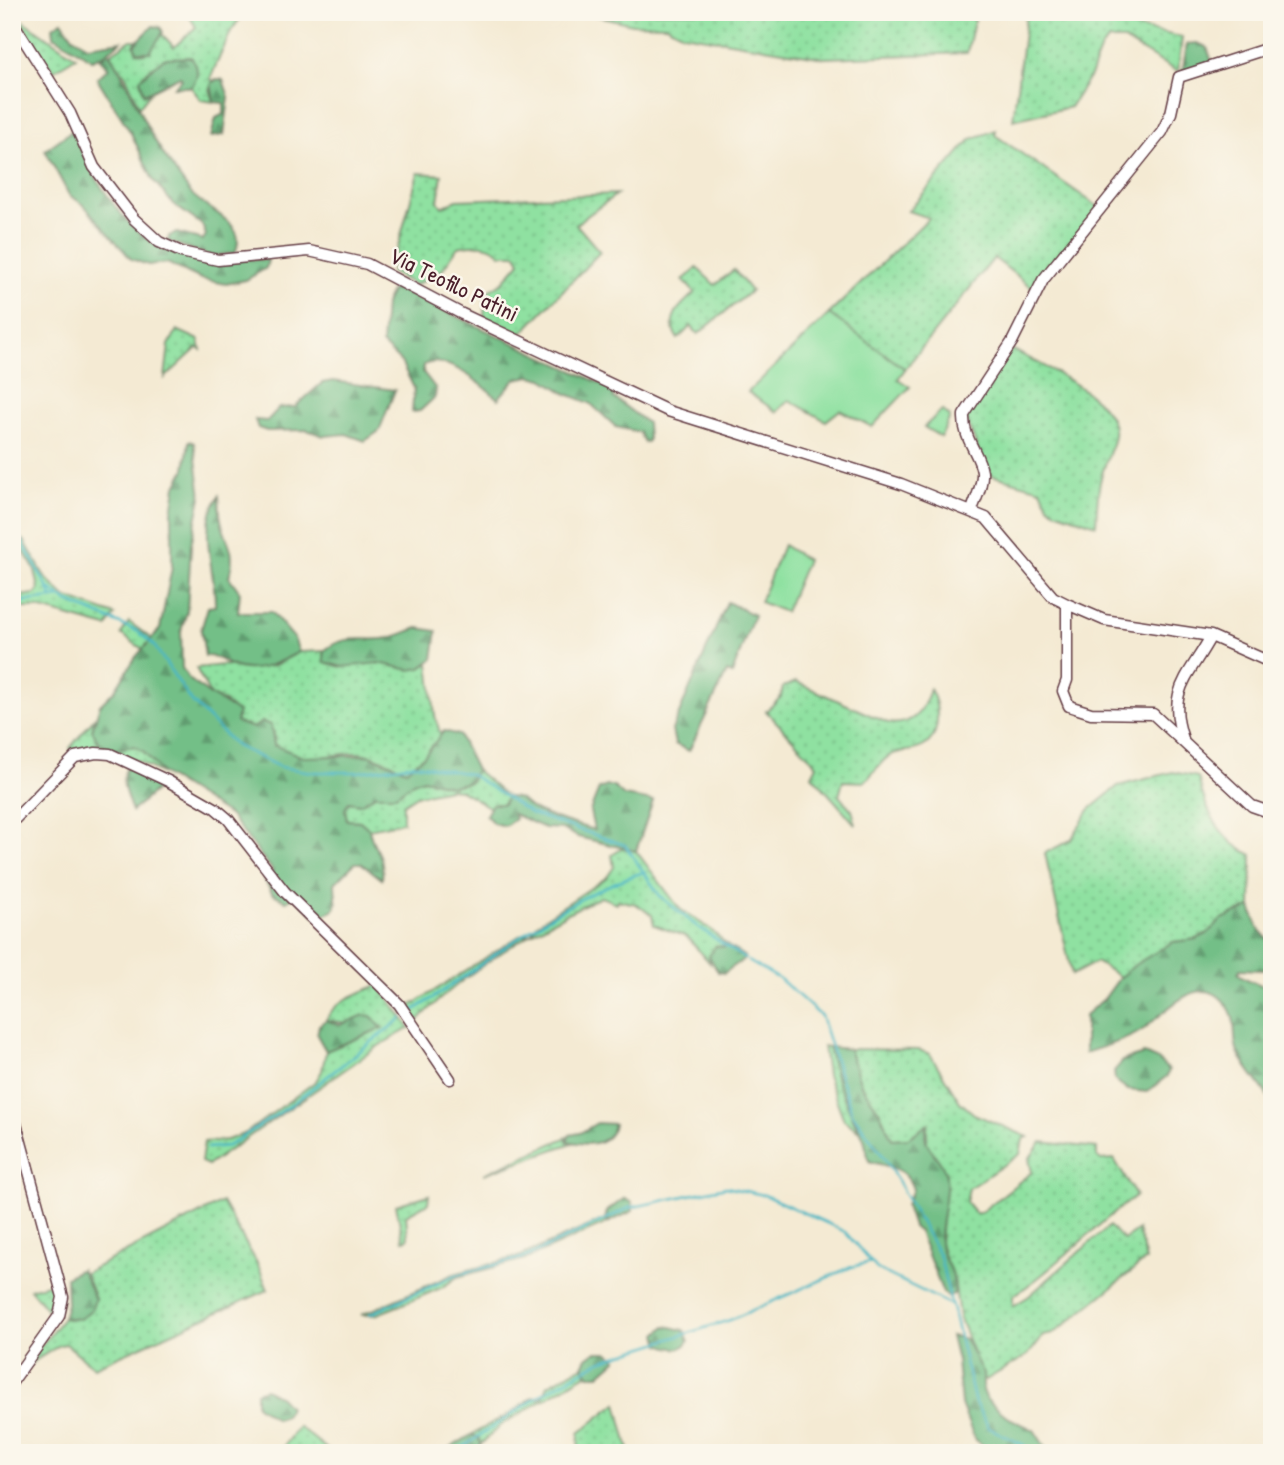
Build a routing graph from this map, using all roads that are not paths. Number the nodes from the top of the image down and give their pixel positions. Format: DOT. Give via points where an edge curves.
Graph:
graph roads {
  1 [pos="12,21"];
  2 [pos="1272,47"];
  3 [pos="972,510"];
  4 [pos="1068,604"];
  5 [pos="1210,636"];
  6 [pos="1272,663"];
  7 [pos="1184,741"];
  8 [pos="1272,813"];
  9 [pos="12,822"];
  10 [pos="450,1079"];
  11 [pos="12,1109"];
  12 [pos="12,1382"];
  1 -- 3 [label="street, Via Teofilo Patini" via="70,113 94,167 134,219 159,242 218,260 309,251 365,263 668,411"];
  2 -- 3 [label="street" via="1179,77 1171,113 1151,148 1043,280 1012,342 964,415 964,428 982,471"];
  3 -- 4 [label="street, Via Teofilo Patini" via="986,518 1053,597"];
  4 -- 5 [label="street, Via Teofilo Patini" via="1104,620"];
  4 -- 7 [label="street" via="1063,691 1069,706 1091,713 1153,714"];
  5 -- 6 [label="street, Via Teofilo Patini"];
  5 -- 7 [label="street" via="1175,702"];
  7 -- 8 [label="street" via="1252,806"];
  9 -- 10 [label="street" via="75,757 96,753 110,754 215,808 285,892 399,1004"];
  11 -- 12 [label="street" via="63,1297 59,1316"];
}
